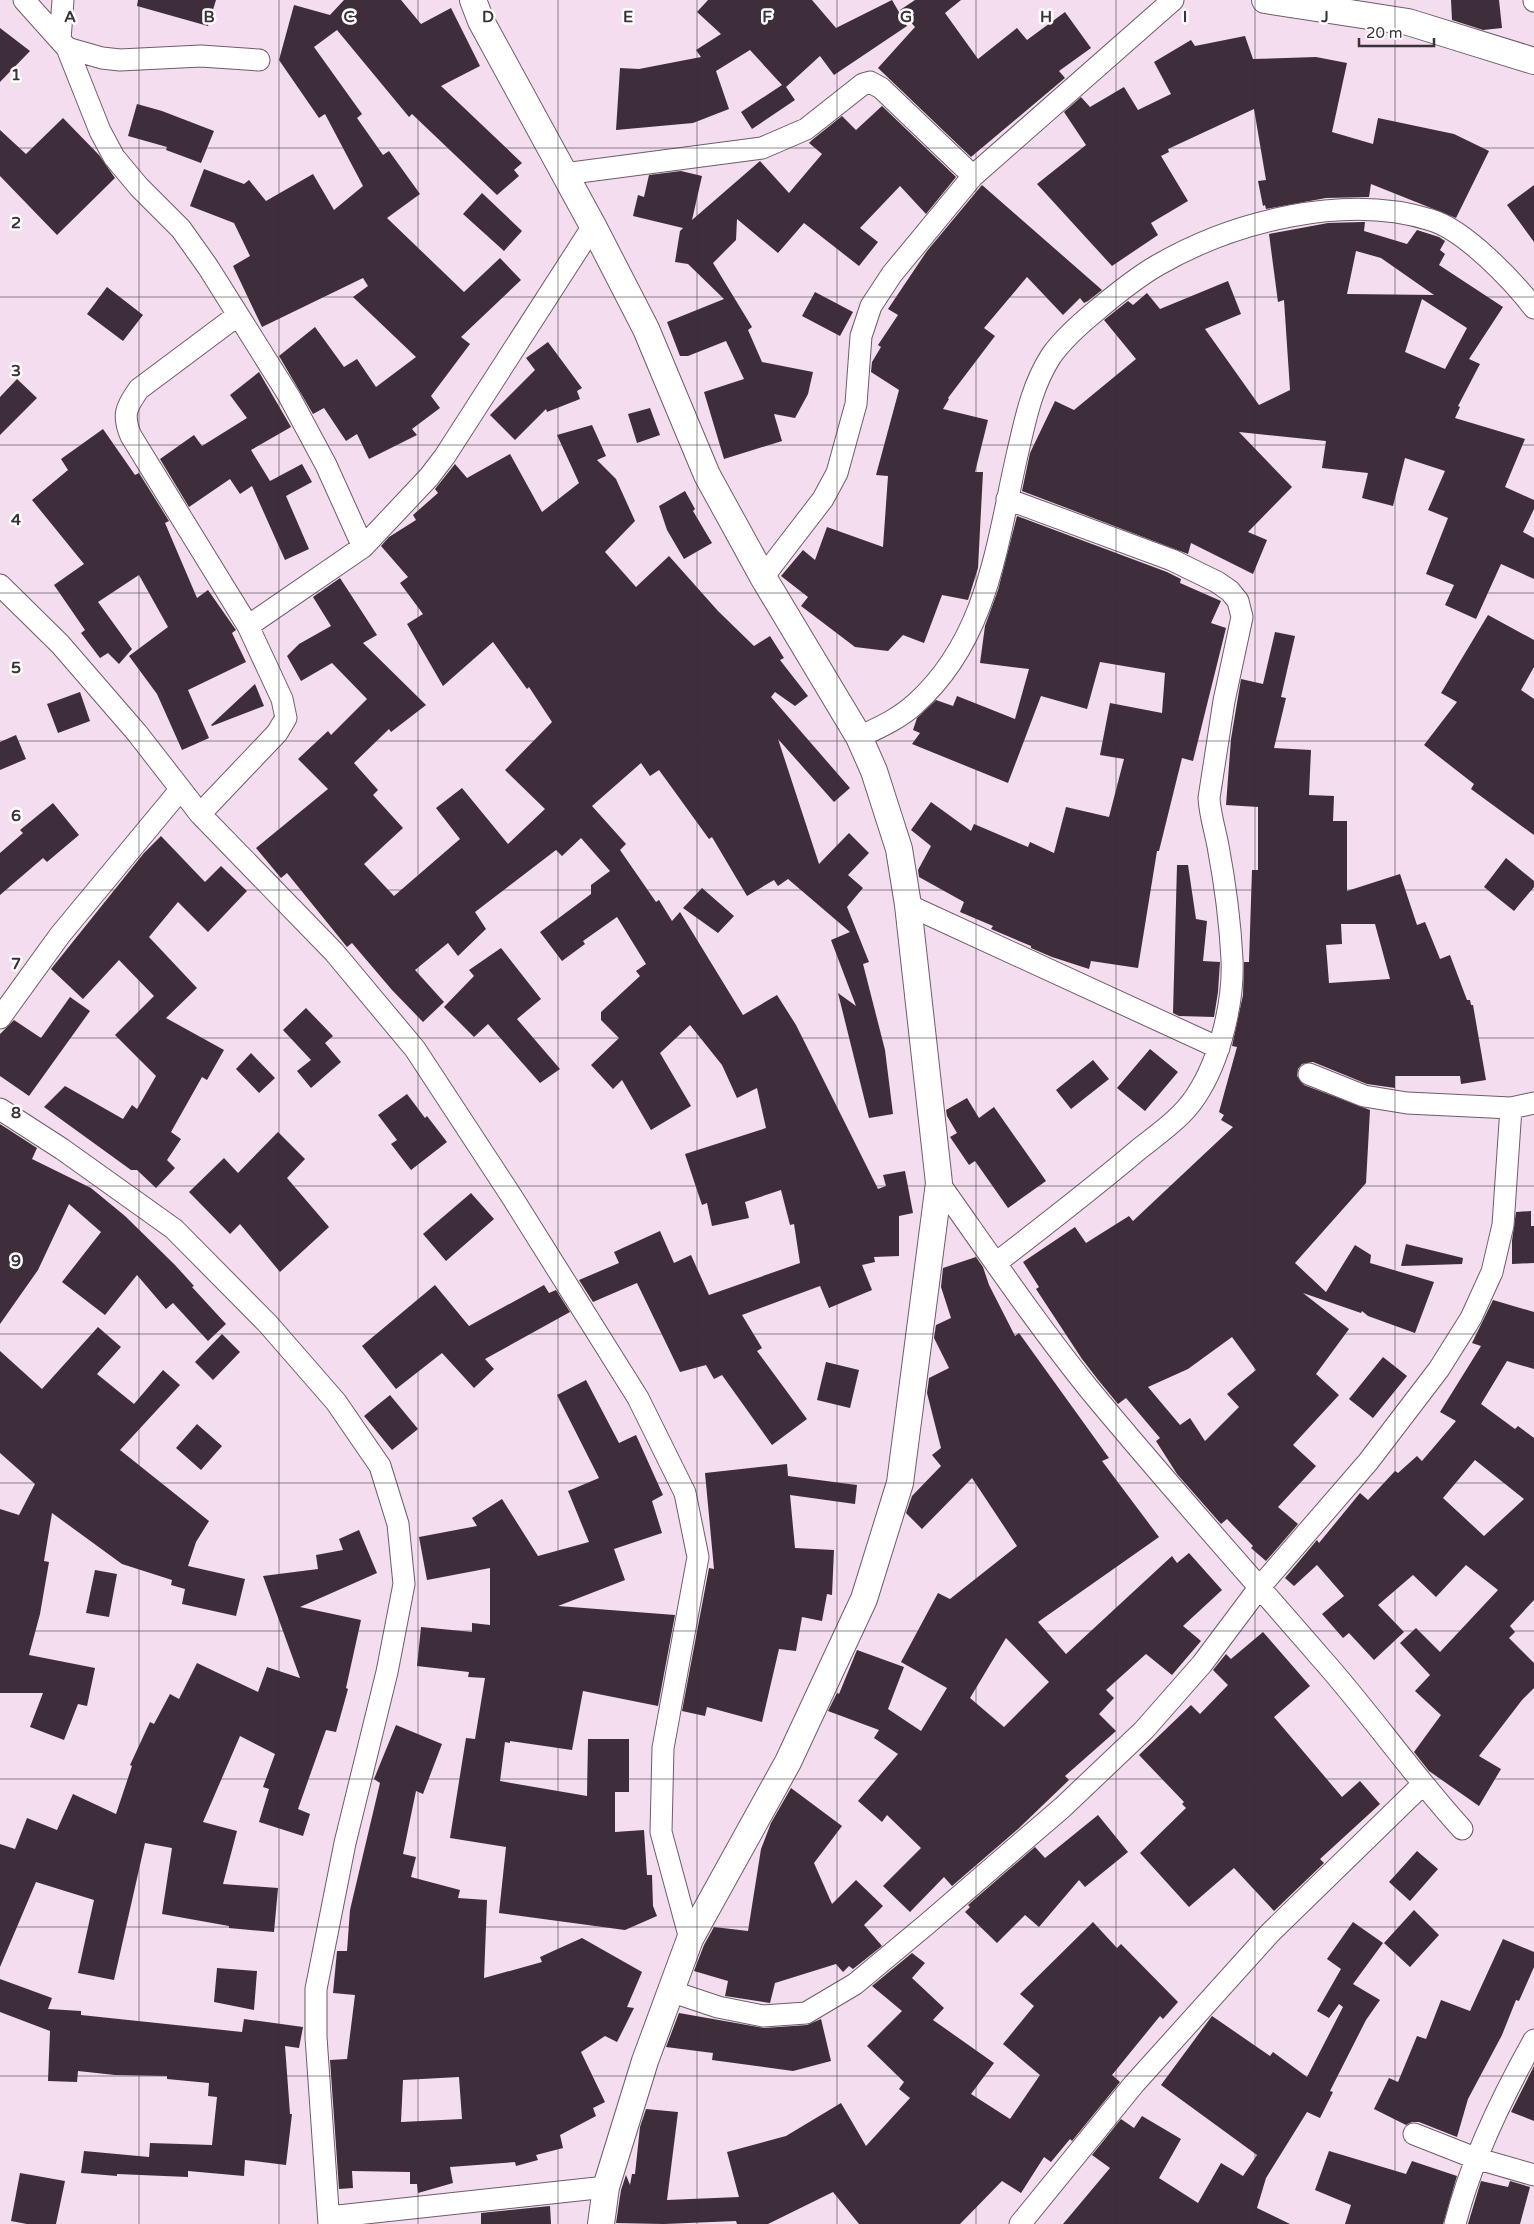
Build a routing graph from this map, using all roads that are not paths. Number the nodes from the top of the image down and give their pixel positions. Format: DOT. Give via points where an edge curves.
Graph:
graph roads {
  1 [pos="24,0"];
  2 [pos="63,0"];
  3 [pos="473,0"];
  4 [pos="1173,0"];
  5 [pos="1265,0"];
  6 [pos="64,44"];
  7 [pos="260,60"];
  8 [pos="1534,61"];
  9 [pos="564,174"];
  10 [pos="973,176"];
  11 [pos="593,226"];
  12 [pos="1534,308"];
  13 [pos="238,314"];
  14 [pos="1007,499"];
  15 [pos="363,547"];
  16 [pos="762,577"];
  17 [pos="0,585"];
  18 [pos="248,626"];
  19 [pos="859,737"];
  20 [pos="180,790"];
  21 [pos="200,814"];
  22 [pos="908,905"];
  23 [pos="0,1018"];
  24 [pos="1219,1048"];
  25 [pos="1309,1074"];
  26 [pos="1534,1103"];
  27 [pos="1512,1108"];
  28 [pos="0,1109"];
  29 [pos="939,1183"];
  30 [pos="996,1263"];
  31 [pos="1259,1588"];
  32 [pos="1422,1785"];
  33 [pos="1462,1829"];
  34 [pos="690,1939"];
  35 [pos="670,1991"];
  36 [pos="1534,2040"];
  37 [pos="1414,2134"];
  38 [pos="1475,2158"];
  39 [pos="1534,2175"];
  40 [pos="606,2187"];
  41 [pos="329,2221"];
  42 [pos="601,2224"];
  43 [pos="1020,2224"];
  44 [pos="1455,2224"];
  1 -- 6 [label="street"];
  2 -- 6 [label="street"];
  3 -- 9 [label="street" via="481,21"];
  4 -- 10 [label="street"];
  5 -- 8 [label="street" via="1408,22"];
  6 -- 7 [label="street" via="102,58 120,60 201,56"];
  6 -- 13 [label="street" via="114,156 139,187 181,229"];
  9 -- 10 [label="street" via="762,148 806,130 863,84 870,82 881,88"];
  9 -- 11 [label="street"];
  10 -- 16 [label="street" via="892,274 871,306 861,336 856,404 837,473 823,499"];
  11 -- 15 [label="street" via="445,456"];
  11 -- 16 [label="street" via="646,329 707,476"];
  12 -- 14 [label="street" via="1517,287 1460,236 1434,220 1402,213 1354,209 1314,213 1258,224 1206,242 1158,265 1115,295 1052,354 1032,390"];
  13 -- 15 [label="street" via="289,396"];
  13 -- 18 [label="street" via="139,389 128,403 125,421 131,436"];
  14 -- 19 [label="street" via="990,576 970,634 916,704 892,721"];
  14 -- 24 [label="street" via="1172,560 1217,582 1238,601 1242,616 1224,701 1209,798 1227,901 1232,961 1228,1006"];
  15 -- 18 [label="street"];
  16 -- 19 [label="street"];
  17 -- 20 [label="street" via="60,644 137,733"];
  18 -- 21 [label="street" via="282,699 286,718 277,733"];
  19 -- 22 [label="street" via="890,815"];
  20 -- 21 [label="street"];
  20 -- 23 [label="street" via="60,935"];
  21 -- 34 [label="street" via="334,952 415,1050 638,1398 685,1493 698,1557 663,1748 661,1832"];
  22 -- 24 [label="street"];
  22 -- 29 [label="street"];
  24 -- 30 [label="street" via="1195,1098 1172,1122"];
  25 -- 27 [label="street" via="1364,1096 1407,1102"];
  26 -- 27 [label="street"];
  27 -- 31 [label="street" via="1503,1225 1492,1272 1472,1318 1439,1369 1368,1462"];
  28 -- 41 [label="street" via="174,1229 268,1324 336,1402 380,1466 398,1524 404,1584 387,1672 345,1843 316,1990 316,2037"];
  29 -- 30 [label="street"];
  29 -- 34 [label="street" via="900,1483 864,1599 788,1762"];
  30 -- 31 [label="street" via="1089,1388"];
  31 -- 32 [label="street" via="1323,1659"];
  31 -- 35 [label="street" via="1202,1664 1144,1730 1063,1807 855,1984 806,2013 763,2016 718,2007"];
  32 -- 33 [label="street"];
  32 -- 43 [label="street" via="1270,1933 1134,2084"];
  34 -- 35 [label="street"];
  35 -- 40 [label="street"];
  36 -- 38 [label="street"];
  37 -- 38 [label="street"];
  38 -- 39 [label="street"];
  38 -- 44 [label="street"];
  40 -- 41 [label="street"];
  40 -- 42 [label="street"];
}
